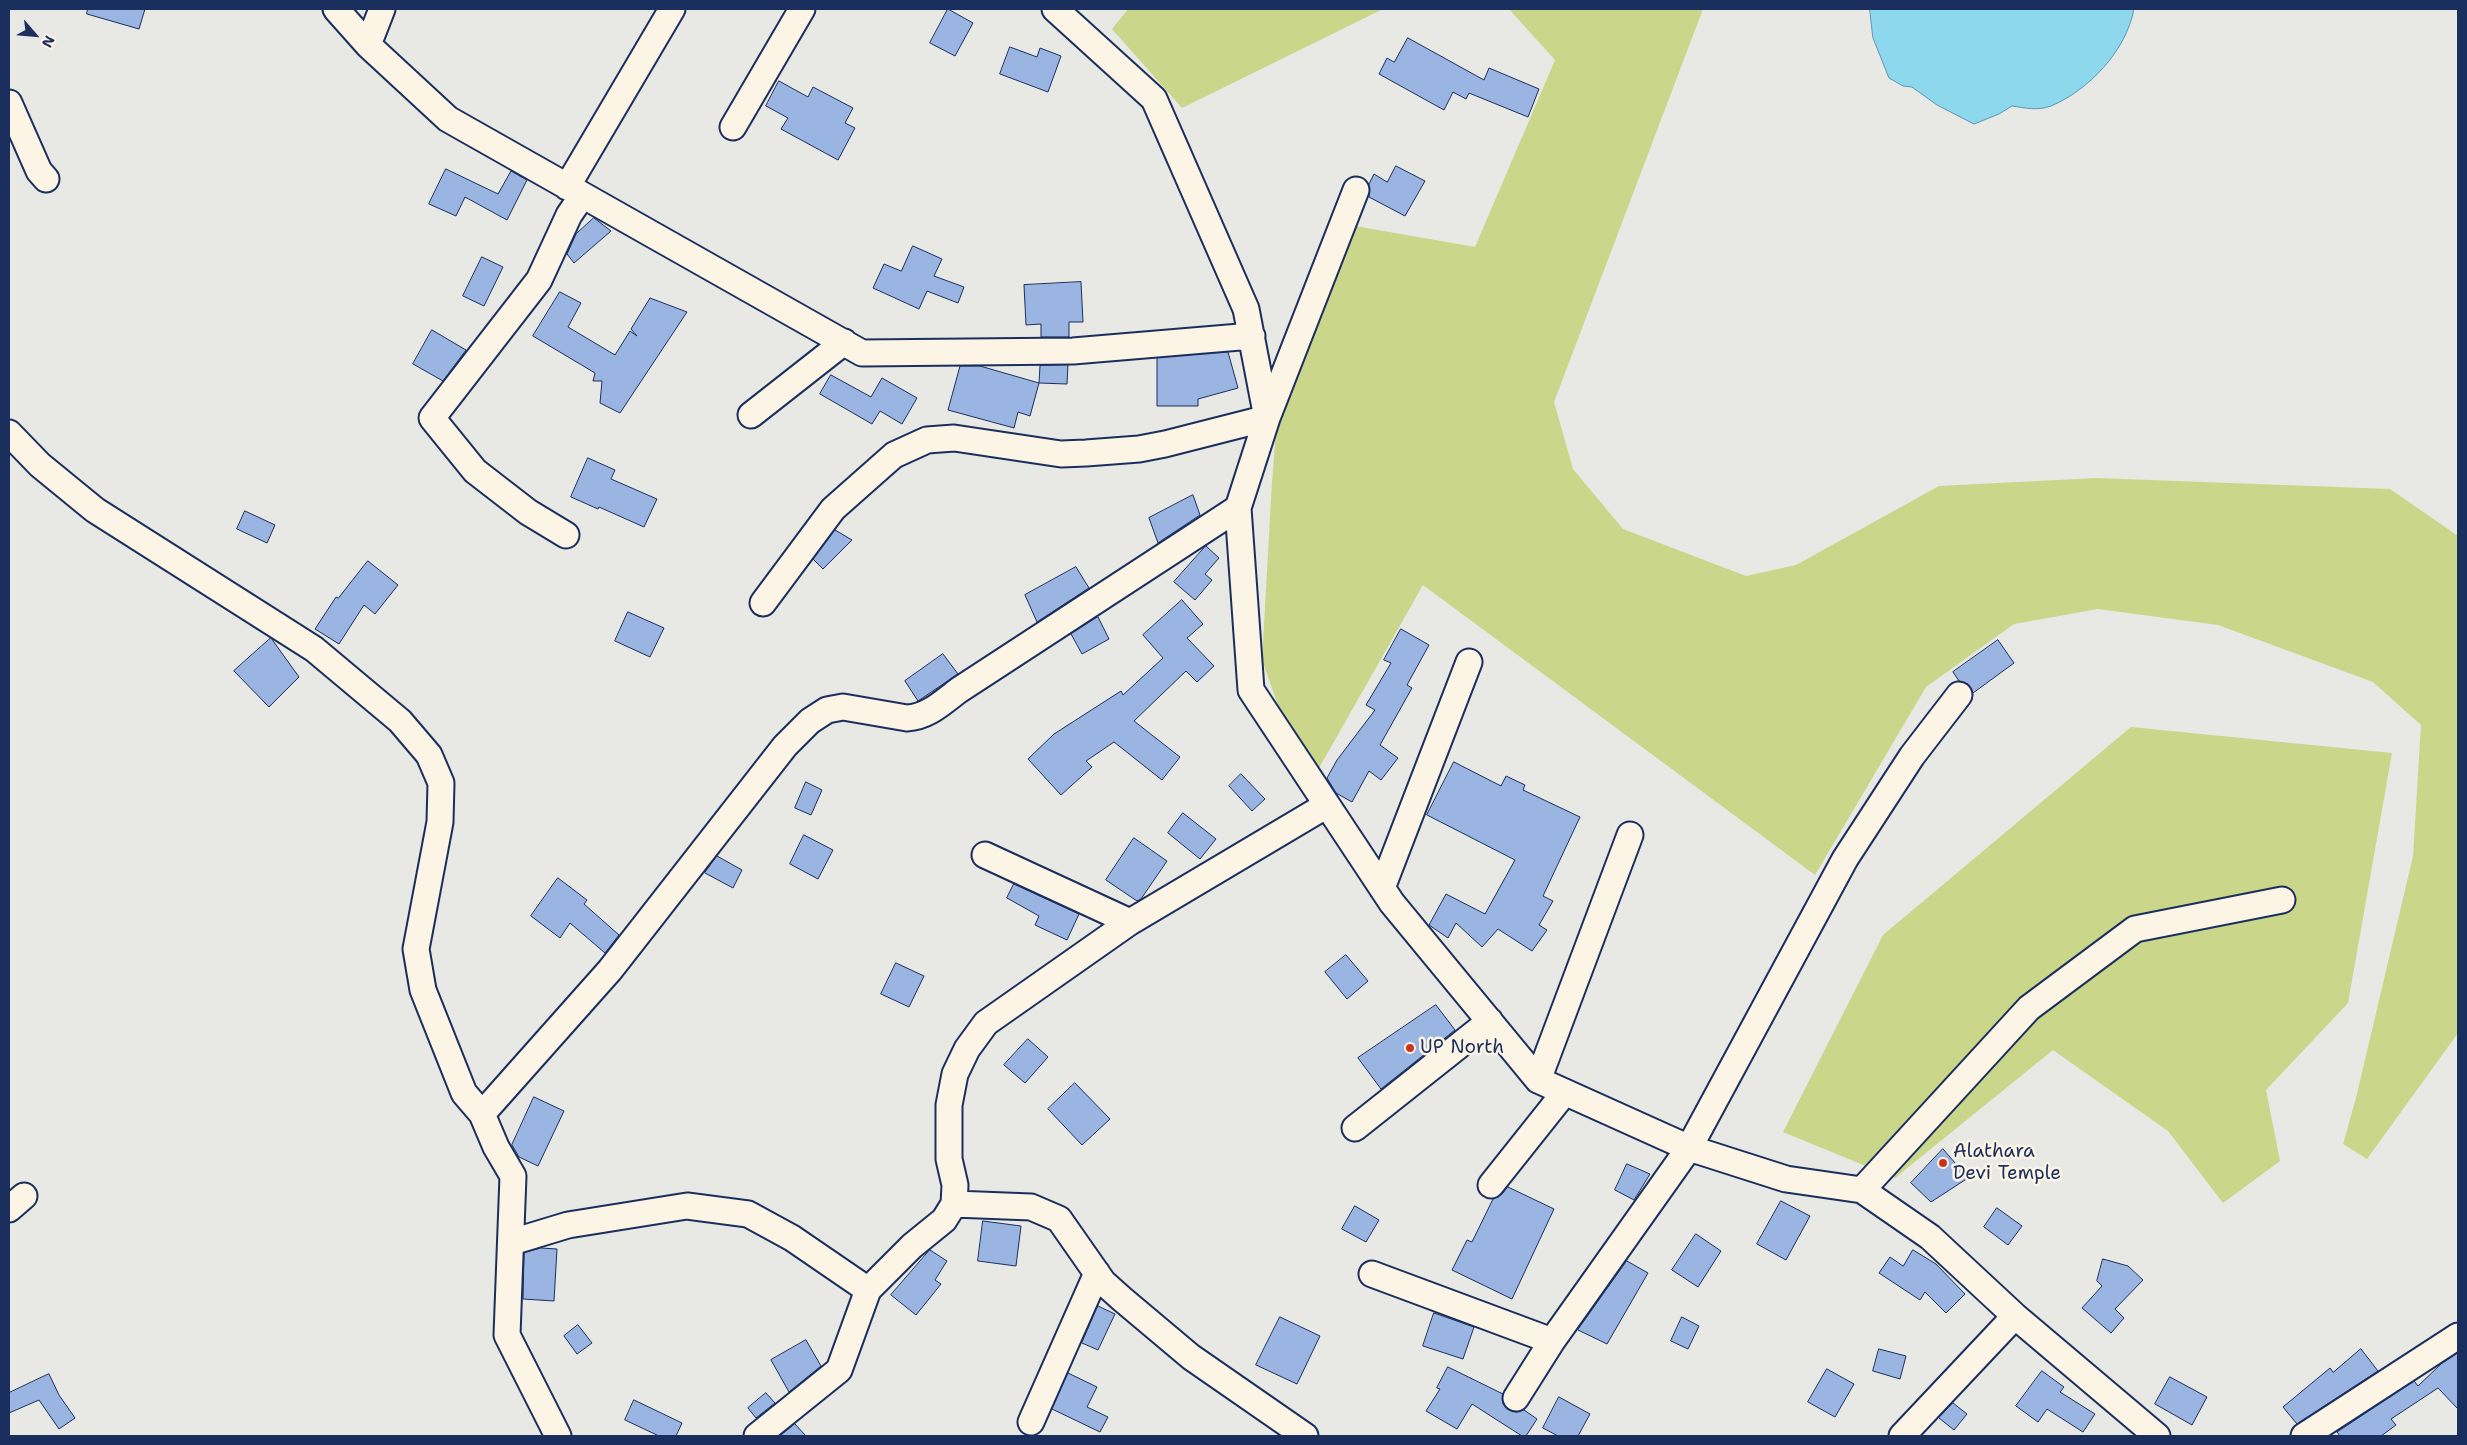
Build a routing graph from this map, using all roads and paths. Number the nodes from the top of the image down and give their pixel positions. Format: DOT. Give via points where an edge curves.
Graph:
graph roads {
  1 [pos="336,9"];
  2 [pos="382,9"];
  3 [pos="672,9"];
  4 [pos="802,9"];
  5 [pos="1054,9"];
  6 [pos="368,45"];
  7 [pos="9,103"];
  8 [pos="733,127"];
  9 [pos="46,180"];
  10 [pos="1356,190"];
  11 [pos="574,191"];
  12 [pos="1252,336"];
  13 [pos="844,342"];
  14 [pos="751,415"];
  15 [pos="1267,418"];
  16 [pos="9,433"];
  17 [pos="1238,508"];
  18 [pos="566,535"];
  19 [pos="763,603"];
  20 [pos="1469,662"];
  21 [pos="1959,695"];
  22 [pos="1327,805"];
  23 [pos="1630,835"];
  24 [pos="985,855"];
  25 [pos="1382,888"];
  26 [pos="2282,900"];
  27 [pos="1130,922"];
  28 [pos="1490,1021"];
  29 [pos="1538,1080"];
  30 [pos="1565,1092"];
  31 [pos="482,1114"];
  32 [pos="1355,1128"];
  33 [pos="1689,1148"];
  34 [pos="1491,1185"];
  35 [pos="1862,1190"];
  36 [pos="954,1204"];
  37 [pos="512,1242"];
  38 [pos="1097,1273"];
  39 [pos="1372,1274"];
  40 [pos="868,1290"];
  41 [pos="2015,1316"];
  42 [pos="2458,1336"];
  43 [pos="1552,1341"];
  44 [pos="1516,1398"];
  45 [pos="1031,1422"];
  46 [pos="558,1436"];
  47 [pos="756,1436"];
  48 [pos="1304,1436"];
  49 [pos="1902,1436"];
  50 [pos="2157,1436"];
  51 [pos="2304,1436"];
  1 -- 6 [label="street"];
  2 -- 6 [label="street"];
  3 -- 11 [label="street"];
  4 -- 8 [label="street"];
  5 -- 12 [label="street" via="1154,99 1246,309"];
  6 -- 11 [label="street" via="448,119"];
  7 -- 9 [label="street" via="38,171"];
  10 -- 15 [label="street"];
  11 -- 13 [label="street"];
  11 -- 18 [label="street" via="568,215 539,280 432,418 475,471 528,512"];
  12 -- 13 [label="street" via="1074,351 862,353"];
  12 -- 15 [label="street"];
  13 -- 14 [label="street"];
  15 -- 17 [label="street"];
  15 -- 19 [label="street" via="1165,444 1095,452 1061,454 969,440 926,440 894,455 832,509"];
  16 -- 31 [label="street" via="40,465 96,510 314,649 400,721 429,755 441,783 440,822 416,949 423,990 444,1044 464,1093"];
  17 -- 22 [label="street" via="1250,690"];
  17 -- 31 [label="street" via="917,718 843,707 827,710 810,721 785,746 610,970"];
  20 -- 25 [label="street"];
  21 -- 33 [label="street" via="1912,756 1845,859"];
  22 -- 25 [label="street"];
  22 -- 27 [label="street"];
  23 -- 29 [label="street"];
  24 -- 27 [label="street"];
  25 -- 28 [label="street"];
  26 -- 35 [label="street" via="2134,929 2029,1008"];
  27 -- 36 [label="street" via="986,1023 967,1049 955,1074 948,1105"];
  28 -- 29 [label="street"];
  28 -- 32 [label="street"];
  29 -- 30 [label="street"];
  30 -- 33 [label="street"];
  30 -- 34 [label="street"];
  31 -- 37 [label="street" via="513,1176"];
  33 -- 35 [label="street" via="1786,1179"];
  33 -- 43 [label="street"];
  35 -- 41 [label="street" via="1930,1237"];
  36 -- 38 [label="street" via="1031,1207 1048,1212 1069,1231"];
  36 -- 40 [label="street" via="944,1220 912,1246"];
  37 -- 40 [label="street" via="568,1225 687,1206 748,1214 792,1238"];
  37 -- 46 [label="street" via="506,1335"];
  38 -- 45 [label="street"];
  38 -- 48 [label="street" via="1122,1299 1191,1357"];
  39 -- 43 [label="street"];
  40 -- 47 [label="street" via="839,1370"];
  41 -- 49 [label="street"];
  41 -- 50 [label="street"];
  42 -- 51 [label="street"];
  43 -- 44 [label="street"];
}
